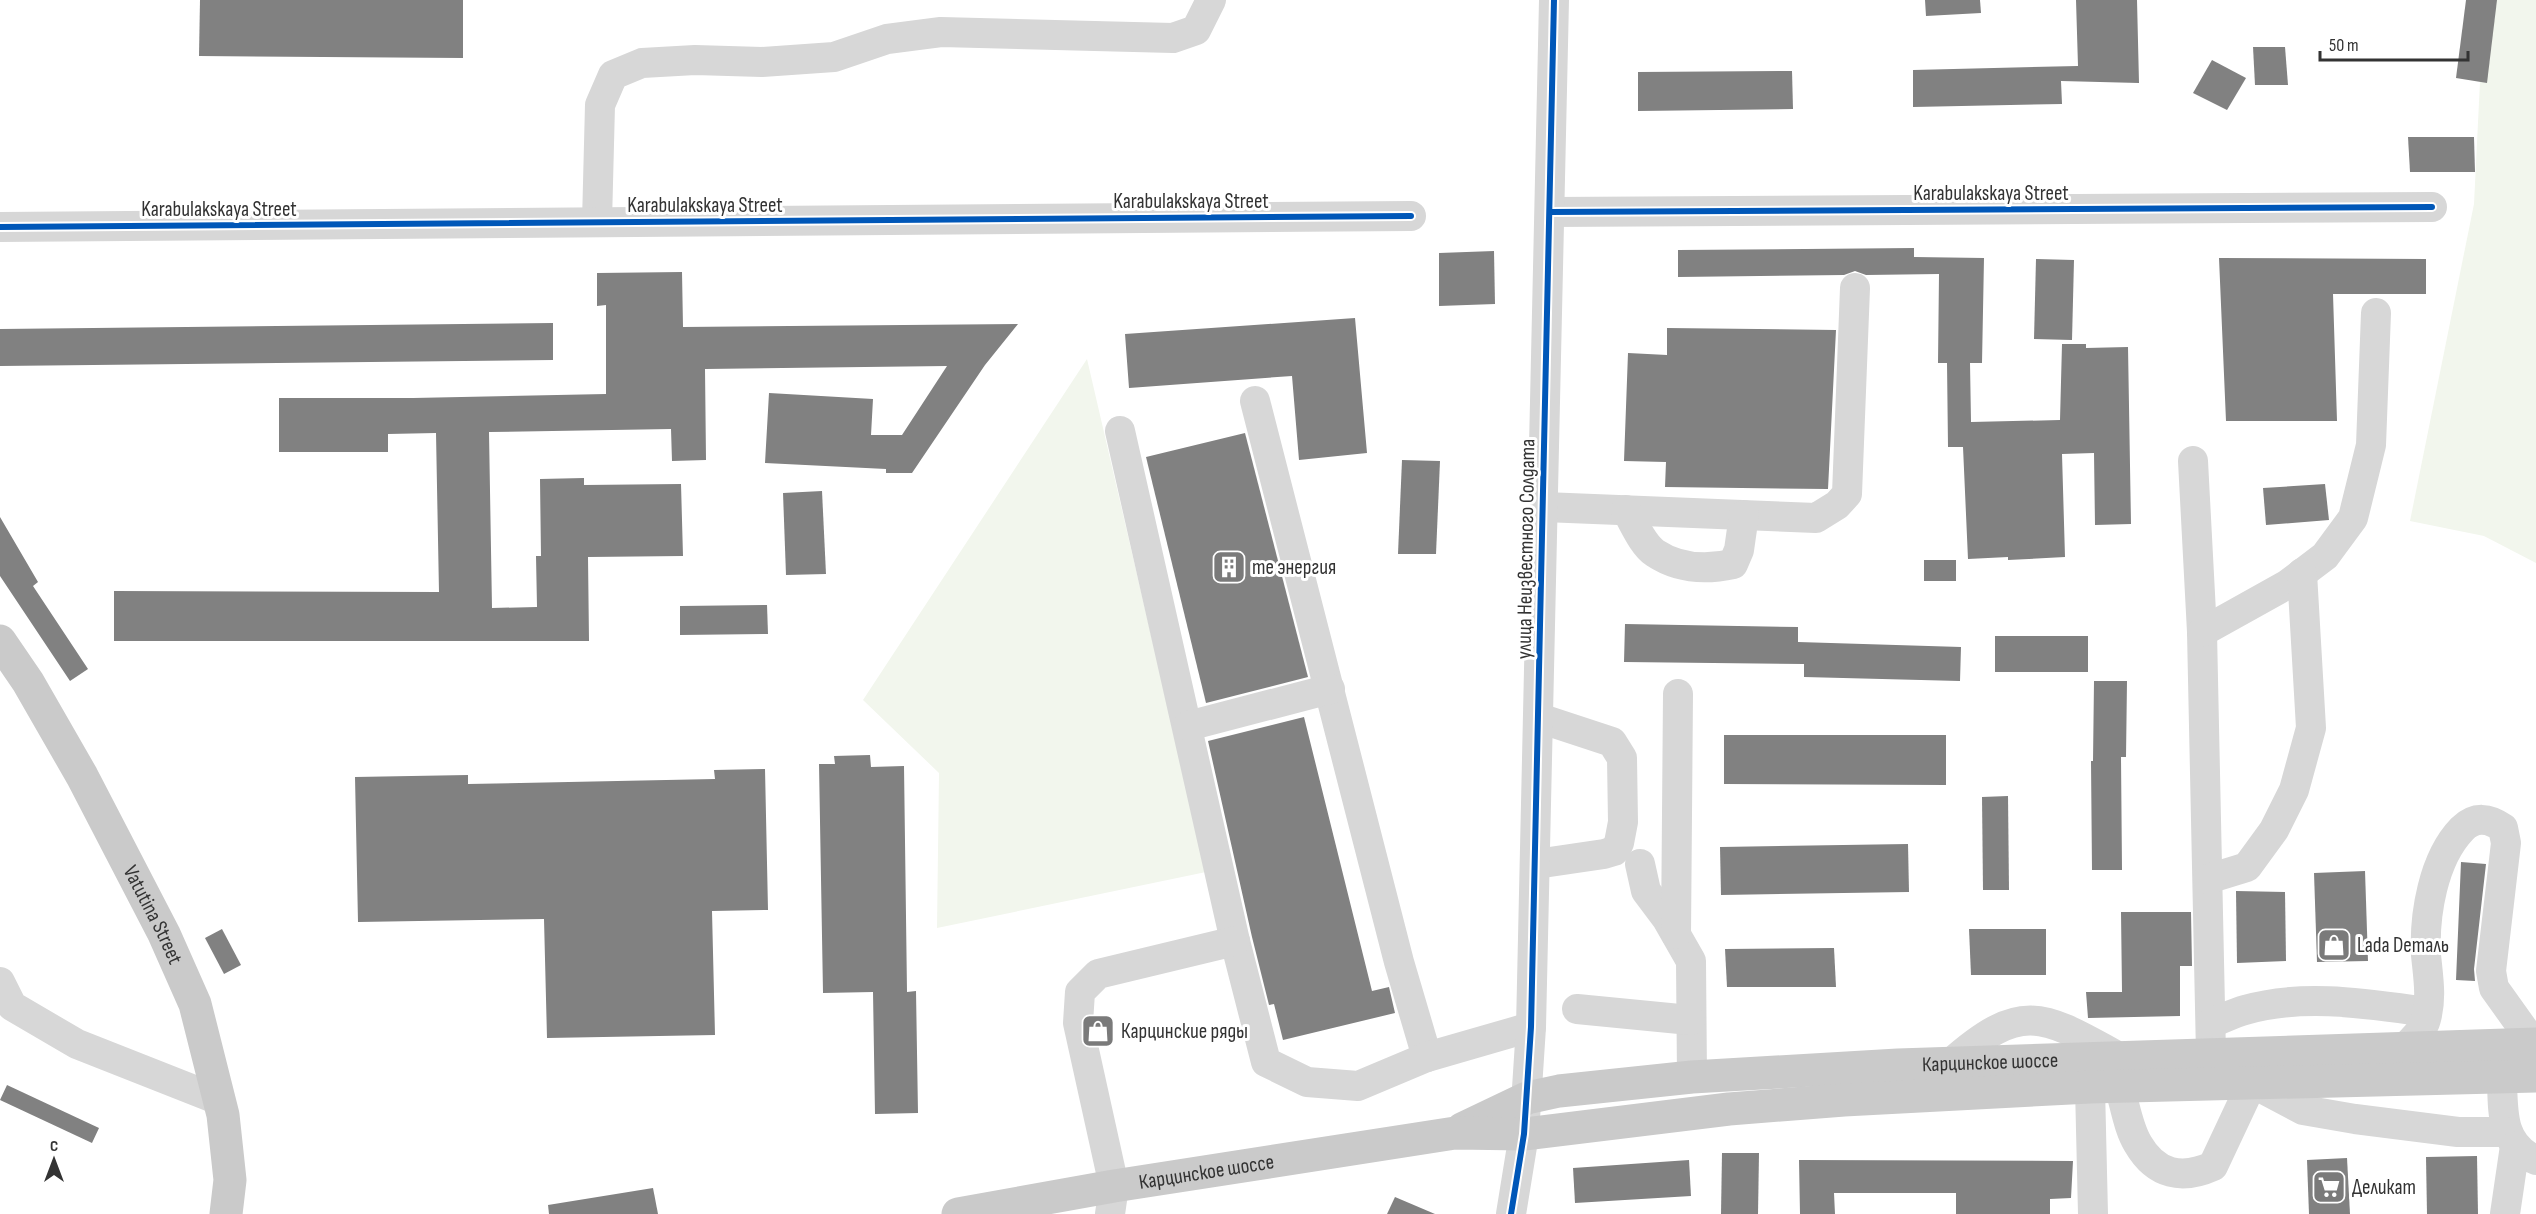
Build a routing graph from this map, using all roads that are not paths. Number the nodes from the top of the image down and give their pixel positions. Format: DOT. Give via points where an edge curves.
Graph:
graph roads {
  1 [pos="1211,0"];
  2 [pos="1554,0"];
  3 [pos="2432,207"];
  4 [pos="1550,212"];
  5 [pos="1411,216"];
  6 [pos="597,222"];
  7 [pos="0,227"];
  8 [pos="1855,288"];
  9 [pos="2376,313"];
  10 [pos="1255,401"];
  11 [pos="1120,431"];
  12 [pos="2193,461"];
  13 [pos="1544,507"];
  14 [pos="1626,510"];
  15 [pos="1744,515"];
  16 [pos="2302,573"];
  17 [pos="2202,632"];
  18 [pos="2,654"];
  19 [pos="1330,689"];
  20 [pos="1678,694"];
  21 [pos="1539,718"];
  22 [pos="1188,726"];
  23 [pos="1536,864"];
  24 [pos="1640,864"];
  25 [pos="2208,879"];
  26 [pos="1676,933"];
  27 [pos="1235,941"];
  28 [pos="0,982"];
  29 [pos="1577,1009"];
  30 [pos="2427,1012"];
  31 [pos="1690,1020"];
  32 [pos="1532,1027"];
  33 [pos="2211,1039"];
  34 [pos="2535,1044"];
  35 [pos="2404,1048"];
  36 [pos="1427,1057"];
  37 [pos="1692,1077"];
  38 [pos="2109,1077"];
  39 [pos="2502,1077"];
  40 [pos="2536,1077"];
  41 [pos="2252,1083"];
  42 [pos="1527,1098"];
  43 [pos="219,1100"];
  44 [pos="1455,1133"];
  45 [pos="1524,1134"];
  46 [pos="2519,1146"];
  47 [pos="1112,1200"];
  48 [pos="225,1214"];
  49 [pos="958,1214"];
  50 [pos="1511,1214"];
  51 [pos="2093,1214"];
  52 [pos="2505,1214"];
  1 -- 6 [label="street" via="1196,30 1173,38 940,32 887,39 834,57 642,63 613,75 600,105"];
  2 -- 4 [label="street, улица Неизвестного Солдата"];
  3 -- 4 [label="street, Karabulakskaya Street"];
  4 -- 13 [label="street, улица Неизвестного Солдата"];
  5 -- 6 [label="street, Karabulakskaya Street"];
  6 -- 7 [label="street, Karabulakskaya Street"];
  8 -- 15 [label="street" via="1847,494 1816,518"];
  9 -- 16 [label="street" via="2371,445 2353,518 2325,556"];
  10 -- 19 [label="street"];
  11 -- 22 [label="street"];
  12 -- 17 [label="street"];
  13 -- 14 [label="street"];
  13 -- 21 [label="street, улица Неизвестного Солдата"];
  14 -- 15 [label="street"];
  14 -- 15 [label="street" via="1654,552 1686,567 1733,564"];
  16 -- 17 [label="street"];
  16 -- 25 [label="street" via="2312,728 2294,790 2274,830 2247,867"];
  17 -- 25 [label="street"];
  18 -- 43 [label="main road, Vatutina Street" via="28,682 164,934 195,1004"];
  19 -- 22 [label="street"];
  19 -- 36 [label="street" via="1399,963"];
  20 -- 26 [label="street"];
  21 -- 23 [label="street, улица Неизвестного Солдата"];
  21 -- 23 [label="street" via="1612,742 1622,758 1623,822 1614,850"];
  22 -- 27 [label="street"];
  23 -- 32 [label="street, улица Неизвестного Солдата"];
  24 -- 26 [label="street" via="1646,891"];
  25 -- 33 [label="street"];
  26 -- 31 [label="street" via="1691,961"];
  27 -- 36 [label="street" via="1266,1062 1307,1082 1358,1086"];
  27 -- 47 [label="street" via="1098,974 1080,992 1078,1023"];
  28 -- 43 [label="street" via="12,1006 77,1044"];
  29 -- 31 [label="street"];
  30 -- 33 [label="street" via="2372,1003 2286,1003 2246,1010"];
  30 -- 34 [label="street" via="2427,930 2440,866 2452,840 2466,825 2478,820 2493,821 2503,828 2506,843 2491,971 2494,988"];
  30 -- 35 [label="street" via="2416,1037"];
  31 -- 37 [label="street"];
  32 -- 36 [label="street"];
  32 -- 42 [label="street, улица Неизвестного Солдата"];
  33 -- 35 [label="main road, Карцинское шоссе"];
  33 -- 38 [label="main road, Карцинское шоссе"];
  34 -- 35 [label="main road, Карцинское шоссе"];
  37 -- 38 [label="main road, Карцинское шоссе" via="1951,1063"];
  37 -- 42 [label="main road, Карцинское шоссе" via="1559,1090"];
  38 -- 41 [label="main road, Карцинское шоссе"];
  38 -- 41 [label="street" via="2138,1144 2165,1172 2183,1175 2213,1166"];
  38 -- 45 [label="main road, Карцинское шоссе" via="1729,1109"];
  38 -- 51 [label="street"];
  39 -- 40 [label="main road, Карцинское шоссе"];
  39 -- 41 [label="main road, Карцинское шоссе"];
  39 -- 46 [label="street" via="2503,1118"];
  41 -- 46 [label="street" via="2303,1110 2446,1130"];
  42 -- 44 [label="main road, Карцинское шоссе"];
  42 -- 45 [label="street, улица Неизвестного Солдата"];
  43 -- 48 [label="main road, Vatutina Street" via="230,1180"];
  44 -- 45 [label="main road, Карцинское шоссе"];
  44 -- 47 [label="main road, Карцинское шоссе"];
  45 -- 50 [label="street, улица Неизвестного Солдата"];
  46 -- 52 [label="street"];
  47 -- 49 [label="main road, Карцинское шоссе"];
}
